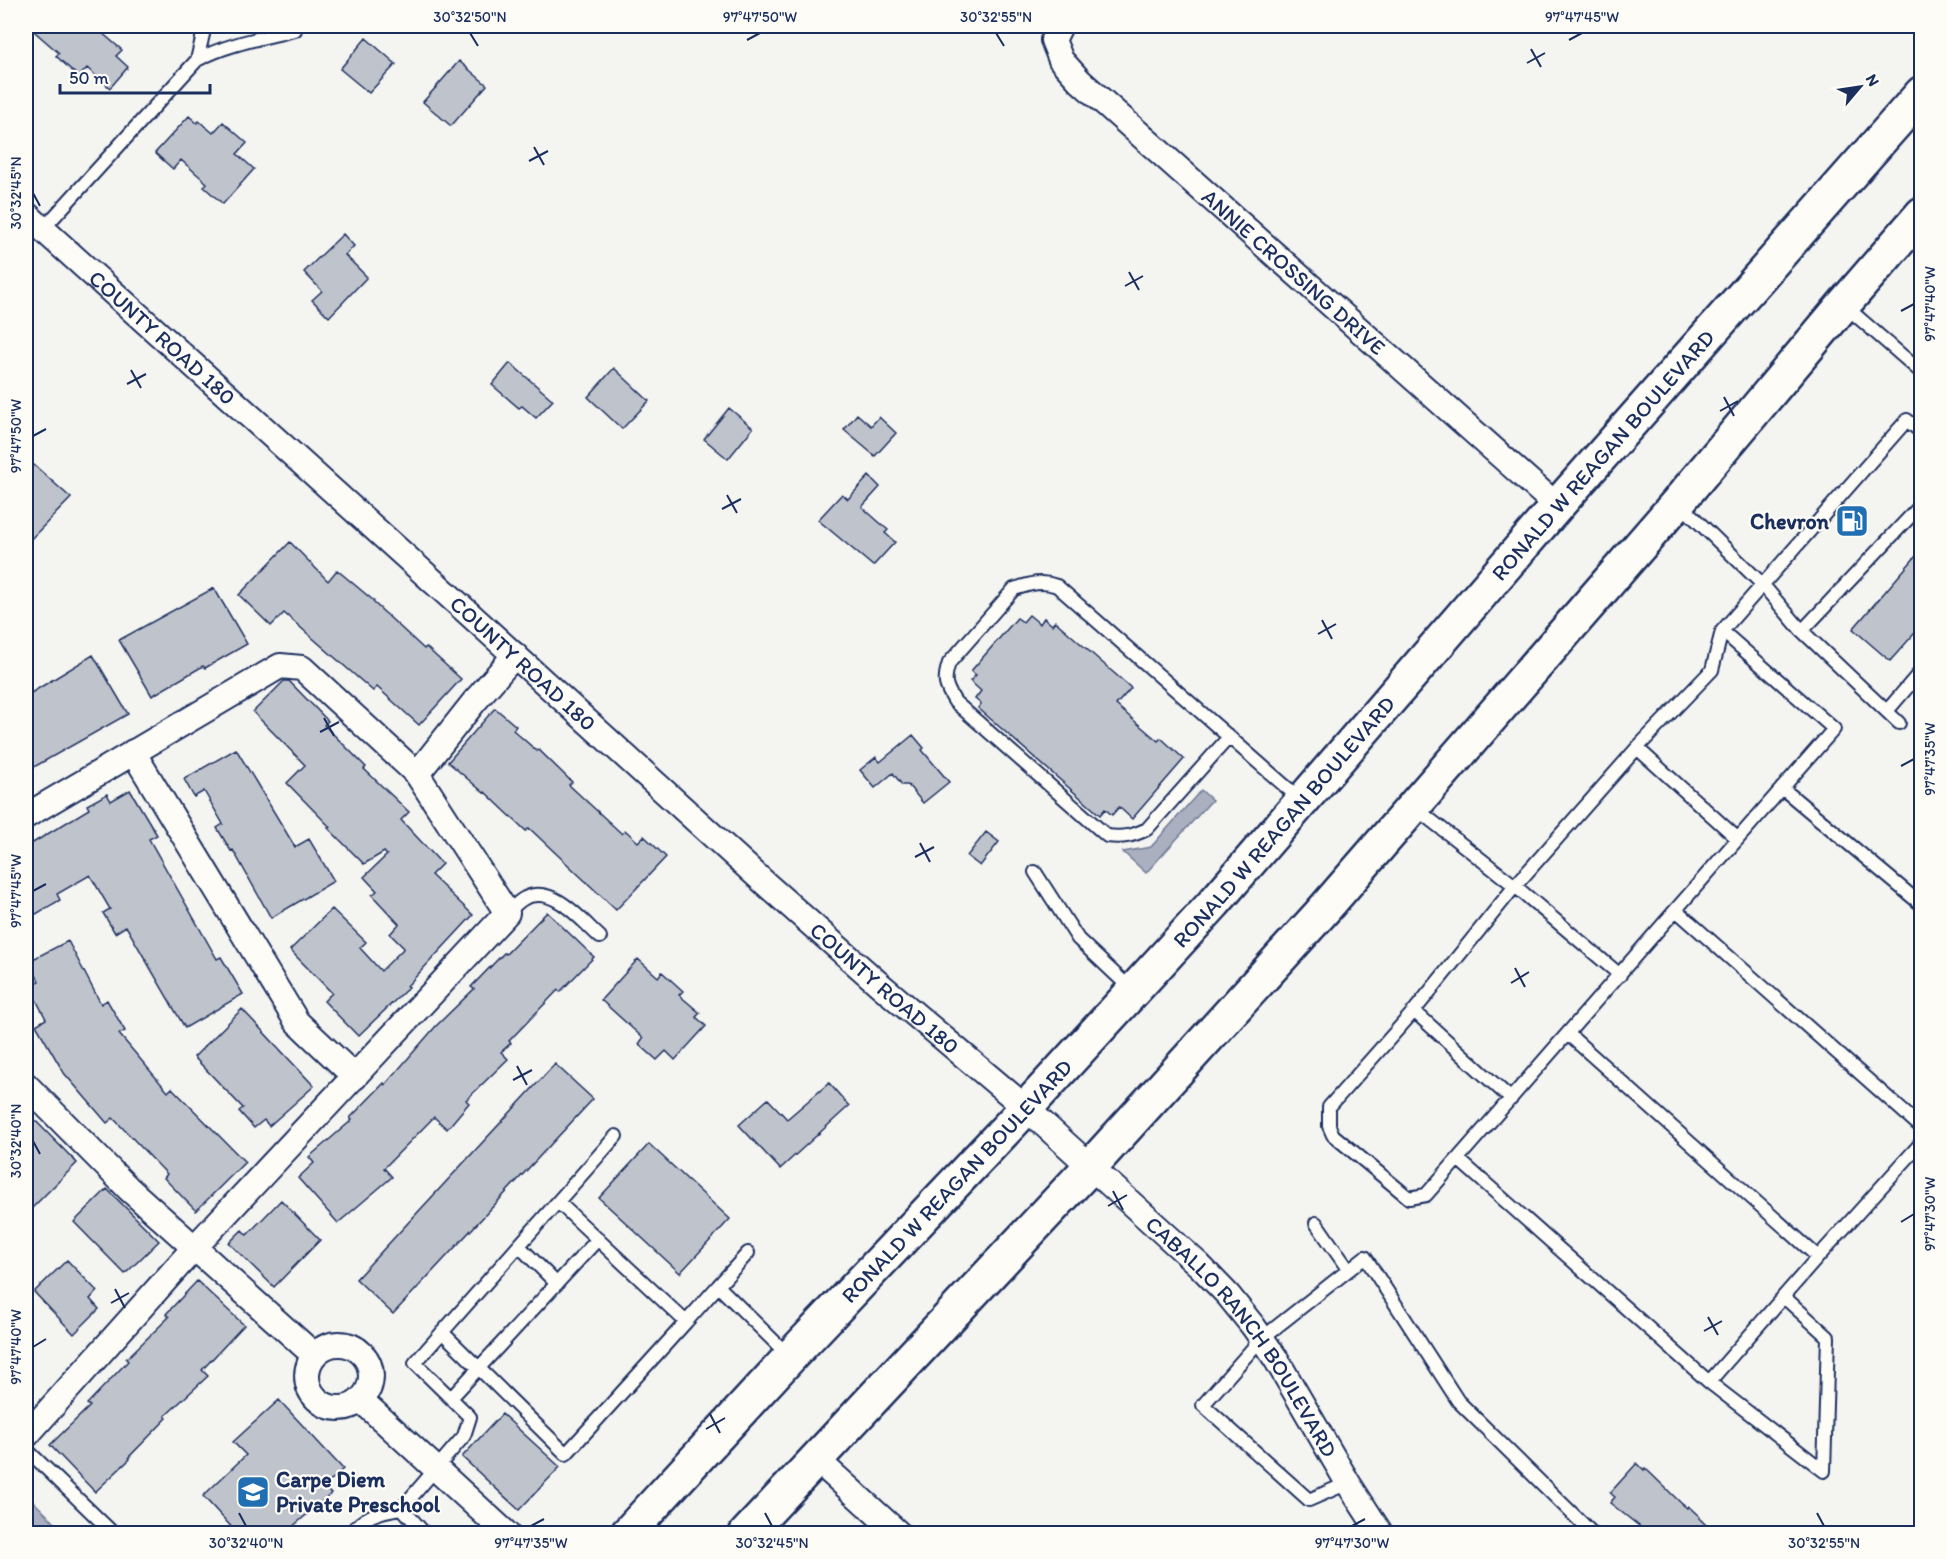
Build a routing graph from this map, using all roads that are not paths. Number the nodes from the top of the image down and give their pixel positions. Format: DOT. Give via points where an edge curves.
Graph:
graph roads {
  1 [pos="205,26"];
  2 [pos="1060,26"];
  3 [pos="295,30"];
  4 [pos="196,60"];
  5 [pos="1922,93"];
  6 [pos="1922,214"];
  7 [pos="34,221"];
  8 [pos="1844,304"];
  9 [pos="1922,373"];
  10 [pos="1922,433"];
  11 [pos="1678,502"];
  12 [pos="1922,504"];
  13 [pos="1557,506"];
  14 [pos="1762,584"];
  15 [pos="1722,631"];
  16 [pos="1802,631"];
  17 [pos="515,655"];
  18 [pos="1922,670"];
  19 [pos="1887,711"];
  20 [pos="1899,723"];
  21 [pos="1229,737"];
  22 [pos="1637,748"];
  23 [pos="133,753"];
  24 [pos="417,774"];
  25 [pos="1782,788"];
  26 [pos="1302,801"];
  27 [pos="1413,806"];
  28 [pos="26,816"];
  29 [pos="1738,839"];
  30 [pos="1035,872"];
  31 [pos="1515,886"];
  32 [pos="1922,904"];
  33 [pos="1676,910"];
  34 [pos="507,914"];
  35 [pos="600,937"];
  36 [pos="1620,975"];
  37 [pos="1132,991"];
  38 [pos="1414,1011"];
  39 [pos="1568,1034"];
  40 [pos="355,1077"];
  41 [pos="28,1091"];
  42 [pos="1510,1099"];
  43 [pos="1026,1108"];
  44 [pos="1922,1128"];
  45 [pos="616,1136"];
  46 [pos="1922,1142"];
  47 [pos="1458,1159"];
  48 [pos="1090,1167"];
  49 [pos="558,1202"];
  50 [pos="1316,1223"];
  51 [pos="598,1239"];
  52 [pos="519,1246"];
  53 [pos="195,1247"];
  54 [pos="748,1253"];
  55 [pos="1818,1257"];
  56 [pos="1348,1269"];
  57 [pos="557,1284"];
  58 [pos="718,1286"];
  59 [pos="1784,1296"];
  60 [pos="686,1322"];
  61 [pos="442,1332"];
  62 [pos="1262,1339"];
  63 [pos="314,1355"];
  64 [pos="790,1357"];
  65 [pos="478,1367"];
  66 [pos="1709,1382"];
  67 [pos="451,1398"];
  68 [pos="361,1400"];
  69 [pos="26,1436"];
  70 [pos="26,1449"];
  71 [pos="816,1459"];
  72 [pos="436,1470"];
  73 [pos="1348,1483"];
  74 [pos="402,1508"];
  75 [pos="114,1533"];
  76 [pos="349,1533"];
  77 [pos="425,1533"];
  78 [pos="507,1533"];
  79 [pos="627,1533"];
  80 [pos="746,1533"];
  81 [pos="899,1533"];
  82 [pos="1381,1533"];
  83 [pos="1593,1533"];
  1 -- 4 [label="lane"];
  2 -- 13 [label="street, ANNIE CROSSING DRIVE" via="1053,40 1061,60 1080,81"];
  3 -- 4 [label="lane" via="235,45"];
  4 -- 7 [label="lane"];
  5 -- 13 [label="main road, RONALD W REAGAN BOULEVARD"];
  6 -- 8 [label="main road"];
  7 -- 17 [label="street, COUNTY ROAD 180"];
  8 -- 9 [label="lane"];
  8 -- 11 [label="main road"];
  10 -- 14 [label="lane" via="1907,420"];
  11 -- 14 [label="lane"];
  11 -- 27 [label="main road"];
  12 -- 16 [label="lane"];
  13 -- 26 [label="main road, RONALD W REAGAN BOULEVARD"];
  14 -- 15 [label="lane"];
  14 -- 16 [label="lane"];
  15 -- 22 [label="lane" via="1712,670"];
  15 -- 25 [label="lane" via="1834,729"];
  16 -- 19 [label="lane"];
  17 -- 24 [label="street"];
  17 -- 43 [label="street, COUNTY ROAD 180" via="879,984"];
  18 -- 19 [label="lane"];
  19 -- 20 [label="lane"];
  21 -- 21 [label="lane" via="1057,586 1044,582 1014,590 949,663 945,675 946,688 955,702 1107,836 1122,838 1147,829"];
  21 -- 26 [label="lane"];
  22 -- 29 [label="lane"];
  22 -- 31 [label="lane"];
  23 -- 24 [label="street" via="280,666 302,669"];
  23 -- 28 [label="street"];
  23 -- 40 [label="street" via="297,1022"];
  24 -- 34 [label="street"];
  25 -- 29 [label="lane"];
  25 -- 32 [label="lane"];
  26 -- 37 [label="main road, RONALD W REAGAN BOULEVARD"];
  27 -- 31 [label="lane"];
  27 -- 48 [label="main road"];
  29 -- 33 [label="lane"];
  30 -- 37 [label="lane" via="1078,939"];
  31 -- 36 [label="lane"];
  31 -- 38 [label="lane"];
  33 -- 36 [label="lane"];
  33 -- 44 [label="lane"];
  34 -- 35 [label="lane" via="524,898 541,894 562,902"];
  34 -- 40 [label="street"];
  36 -- 39 [label="lane"];
  37 -- 43 [label="main road, RONALD W REAGAN BOULEVARD"];
  38 -- 42 [label="lane"];
  38 -- 47 [label="lane" via="1329,1107 1329,1126 1333,1135 1409,1198 1426,1196"];
  39 -- 42 [label="lane"];
  39 -- 55 [label="lane"];
  40 -- 53 [label="street"];
  41 -- 53 [label="street"];
  42 -- 47 [label="lane"];
  43 -- 48 [label="street, CABALLO RANCH BOULEVARD"];
  43 -- 64 [label="main road, RONALD W REAGAN BOULEVARD"];
  45 -- 49 [label="lane"];
  46 -- 55 [label="lane"];
  47 -- 66 [label="lane"];
  48 -- 62 [label="street, CABALLO RANCH BOULEVARD" via="1199,1265"];
  48 -- 71 [label="main road"];
  49 -- 51 [label="lane"];
  49 -- 52 [label="lane"];
  50 -- 56 [label="lane"];
  51 -- 57 [label="lane"];
  51 -- 60 [label="lane"];
  52 -- 57 [label="lane"];
  52 -- 61 [label="lane"];
  53 -- 63 [label="street"];
  53 -- 69 [label="street"];
  54 -- 58 [label="lane"];
  55 -- 59 [label="lane"];
  56 -- 62 [label="lane"];
  56 -- 83 [label="lane" via="1365,1257 1458,1401"];
  57 -- 65 [label="lane"];
  58 -- 60 [label="lane"];
  58 -- 64 [label="lane"];
  59 -- 66 [label="lane"];
  59 -- 66 [label="lane" via="1828,1337 1824,1471"];
  60 -- 65 [label="lane" via="566,1454"];
  61 -- 65 [label="lane"];
  61 -- 67 [label="lane" via="415,1363"];
  62 -- 73 [label="street, CABALLO RANCH BOULEVARD"];
  62 -- 73 [label="lane" via="1203,1405 1309,1500"];
  63 -- 68 [label="street" via="307,1383 317,1399 324,1405 344,1408"];
  63 -- 68 [label="street" via="331,1344 352,1346 361,1353 371,1381"];
  64 -- 79 [label="main road, RONALD W REAGAN BOULEVARD"];
  65 -- 67 [label="lane"];
  67 -- 72 [label="lane" via="470,1417 464,1436"];
  68 -- 72 [label="street"];
  70 -- 75 [label="lane"];
  71 -- 80 [label="main road"];
  71 -- 81 [label="street"];
  72 -- 74 [label="lane"];
  72 -- 78 [label="street"];
  73 -- 82 [label="street, CABALLO RANCH BOULEVARD"];
  74 -- 76 [label="lane" via="384,1510 361,1520"];
  74 -- 77 [label="lane"];
}
